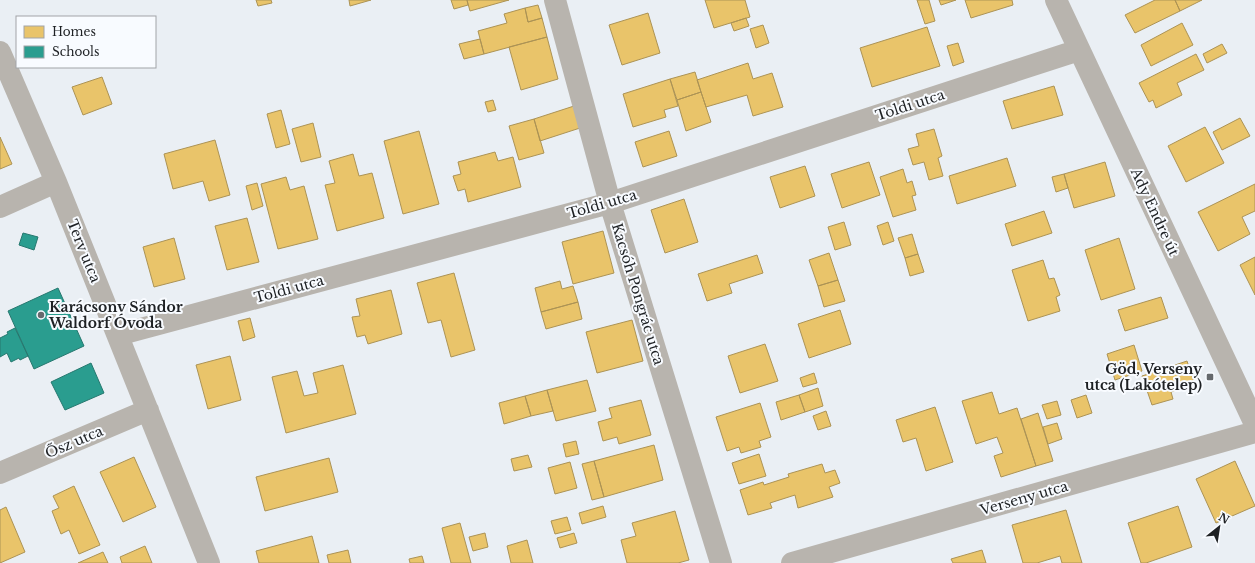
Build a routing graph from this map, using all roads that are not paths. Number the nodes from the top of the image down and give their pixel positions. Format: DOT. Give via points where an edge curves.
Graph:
graph roads {
  1 [pos="555,0"];
  2 [pos="1056,0"];
  3 [pos="1079,50"];
  4 [pos="0,52"];
  5 [pos="56,182"];
  6 [pos="610,203"];
  7 [pos="0,207"];
  8 [pos="118,335"];
  9 [pos="148,410"];
  10 [pos="1255,424"];
  11 [pos="1255,432"];
  12 [pos="0,473"];
  13 [pos="209,563"];
  14 [pos="721,563"];
  15 [pos="792,563"];
  1 -- 6 [label="street, Kacsóh Pongrác utca"];
  2 -- 3 [label="street, Ady Endre út"];
  3 -- 6 [label="street, Toldi utca"];
  3 -- 10 [label="street, Ady Endre út"];
  4 -- 5 [label="street, Terv utca"];
  5 -- 7 [label="street"];
  5 -- 8 [label="street, Terv utca"];
  6 -- 8 [label="street, Toldi utca"];
  6 -- 14 [label="street, Kacsóh Pongrác utca"];
  8 -- 9 [label="street, Terv utca"];
  9 -- 12 [label="street, Ősz utca"];
  9 -- 13 [label="street, Terv utca"];
  11 -- 15 [label="street, Verseny utca"];
}
